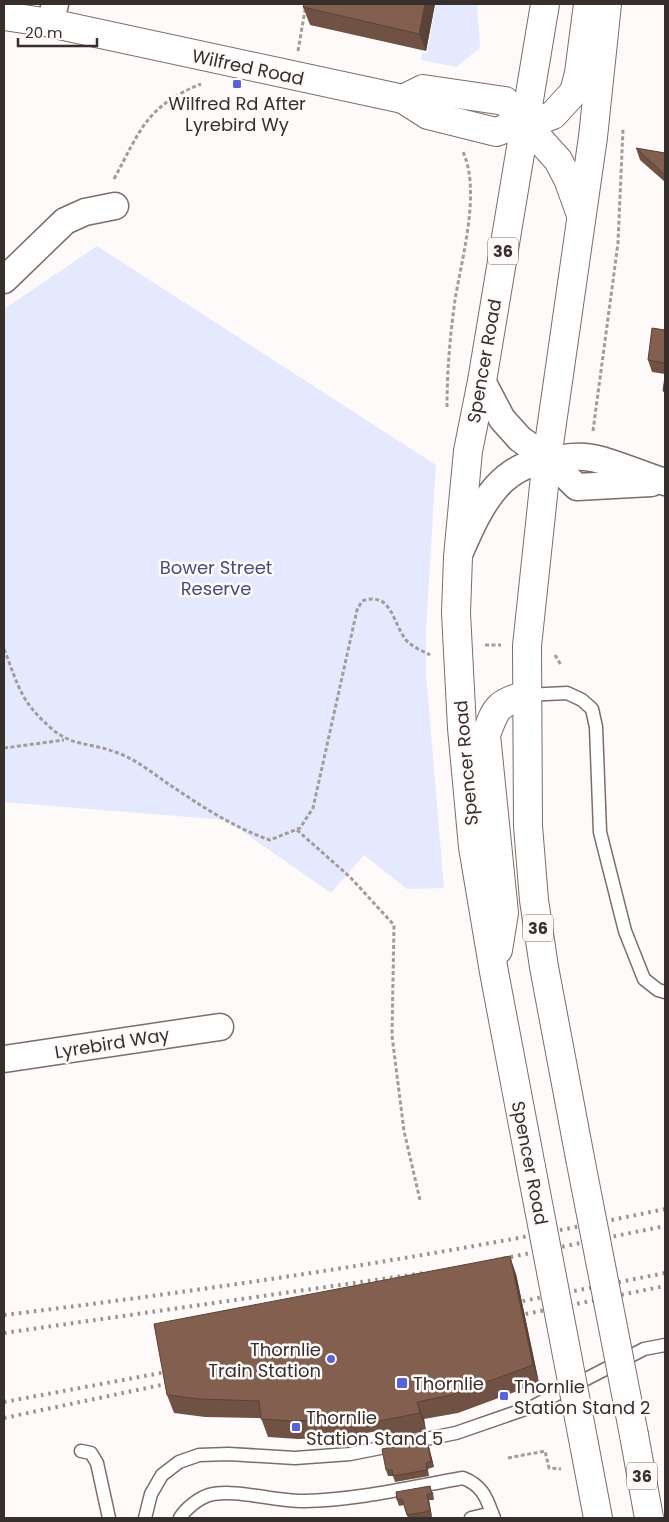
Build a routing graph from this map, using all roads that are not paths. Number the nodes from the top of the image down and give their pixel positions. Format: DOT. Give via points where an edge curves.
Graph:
graph roads {
  1 [pos="545,4"];
  2 [pos="588,4"];
  3 [pos="607,4"];
  4 [pos="15,13"];
  5 [pos="52,14"];
  6 [pos="524,122"];
  7 [pos="111,206"];
  8 [pos="581,215"];
  9 [pos="4,280"];
  10 [pos="482,381"];
  11 [pos="547,458"];
  12 [pos="665,482"];
  13 [pos="458,557"];
  14 [pos="526,695"];
  15 [pos="494,972"];
  16 [pos="665,992"];
  17 [pos="220,1027"];
  18 [pos="4,1060"];
  19 [pos="665,1345"];
  20 [pos="81,1451"];
  21 [pos="108,1515"];
  22 [pos="493,1516"];
  23 [pos="145,1518"];
  24 [pos="180,1518"];
  25 [pos="472,1518"];
  26 [pos="598,1518"];
  27 [pos="649,1518"];
  1 -- 6 [label="main road, Spencer Road / 36"];
  2 -- 6 [label="main road, Wilfred Road" via="574,92 553,115"];
  3 -- 8 [label="main road, 36"];
  4 -- 5 [label="main road, Wilfred Road"];
  5 -- 6 [label="main road, Wilfred Road" via="236,65 403,99 428,115 496,132"];
  6 -- 8 [label="main road" via="558,160"];
  6 -- 10 [label="main road, Spencer Road / 36"];
  7 -- 9 [label="street" via="65,221"];
  8 -- 11 [label="main road, 36"];
  10 -- 11 [label="street" via="502,419 520,439"];
  10 -- 13 [label="main road, Spencer Road / 36" via="468,451"];
  11 -- 12 [label="street" via="585,456"];
  11 -- 13 [label="street" via="523,465 505,476 472,523"];
  11 -- 14 [label="main road, 36" via="527,646"];
  13 -- 15 [label="main road, Spencer Road / 36" via="446,651 462,728 473,846"];
  14 -- 15 [label="main road" via="495,709 486,735 504,913"];
  14 -- 16 [label="lane" via="567,693 592,709 596,727 600,832 625,931 644,979"];
  14 -- 27 [label="main road, 36, bridge" via="528,826 544,967"];
  15 -- 26 [label="main road, Spencer Road / 36, bridge"];
  17 -- 18 [label="street, Lyrebird Way"];
  19 -- 23 [label="lane" via="644,1348 534,1406 456,1433 350,1454 295,1458 199,1455 179,1462 162,1475 151,1494"];
  20 -- 21 [label="lane" via="91,1454 97,1463"];
  22 -- 24 [label="lane" via="485,1494 476,1483 463,1478 373,1494 304,1501 209,1495"];
  22 -- 25 [label="lane"];
}
